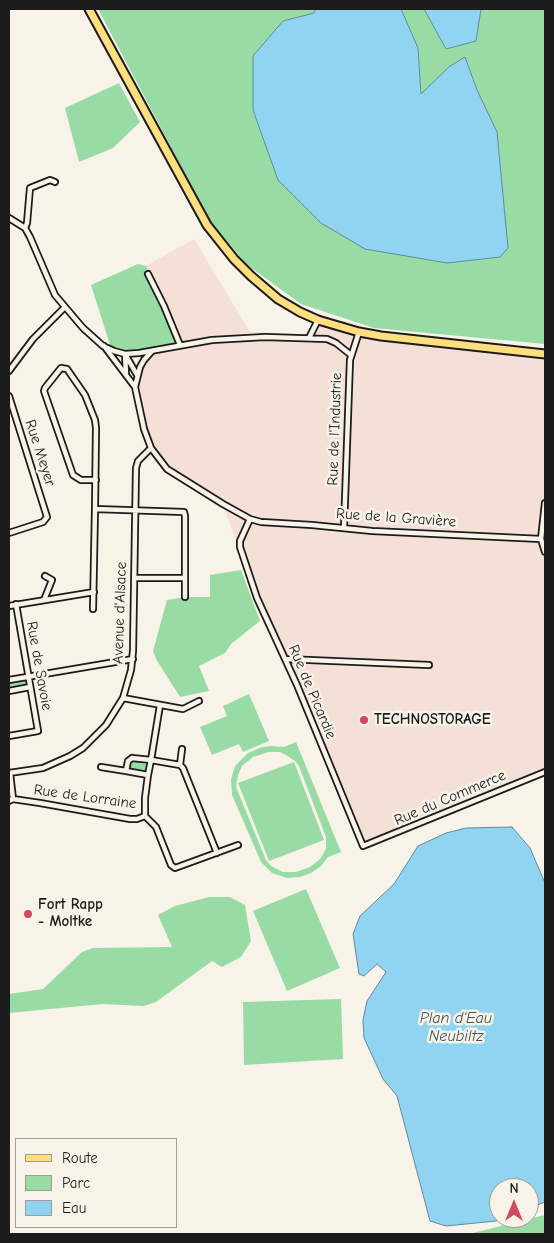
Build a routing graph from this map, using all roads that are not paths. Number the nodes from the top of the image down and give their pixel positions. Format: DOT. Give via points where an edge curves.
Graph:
graph roads {
  1 [pos="89,9"];
  2 [pos="55,182"];
  3 [pos="9,218"];
  4 [pos="25,228"];
  5 [pos="148,274"];
  6 [pos="65,307"];
  7 [pos="318,320"];
  8 [pos="359,332"];
  9 [pos="310,338"];
  10 [pos="180,345"];
  11 [pos="103,346"];
  12 [pos="152,351"];
  13 [pos="125,354"];
  14 [pos="545,354"];
  15 [pos="351,355"];
  16 [pos="9,371"];
  17 [pos="126,374"];
  18 [pos="137,375"];
  19 [pos="135,387"];
  20 [pos="9,396"];
  21 [pos="151,448"];
  22 [pos="96,480"];
  23 [pos="545,503"];
  24 [pos="95,509"];
  25 [pos="135,510"];
  26 [pos="250,519"];
  27 [pos="344,528"];
  28 [pos="9,533"];
  29 [pos="541,539"];
  30 [pos="545,552"];
  31 [pos="45,576"];
  32 [pos="134,578"];
  33 [pos="185,578"];
  34 [pos="94,592"];
  35 [pos="184,597"];
  36 [pos="44,600"];
  37 [pos="16,604"];
  38 [pos="9,606"];
  39 [pos="93,609"];
  40 [pos="133,659"];
  41 [pos="285,659"];
  42 [pos="429,665"];
  43 [pos="28,677"];
  44 [pos="9,680"];
  45 [pos="30,687"];
  46 [pos="9,691"];
  47 [pos="123,698"];
  48 [pos="199,701"];
  49 [pos="160,705"];
  50 [pos="9,736"];
  51 [pos="182,749"];
  52 [pos="151,760"];
  53 [pos="180,765"];
  54 [pos="101,767"];
  55 [pos="126,771"];
  56 [pos="545,772"];
  57 [pos="10,773"];
  58 [pos="148,775"];
  59 [pos="11,800"];
  60 [pos="146,816"];
  61 [pos="238,845"];
  62 [pos="363,846"];
  63 [pos="217,853"];
  1 -- 7 [label="main road" via="217,239 251,276 278,299"];
  2 -- 4 [label="street" via="50,180 30,188"];
  3 -- 4 [label="street"];
  4 -- 6 [label="street" via="52,289"];
  5 -- 10 [label="street"];
  6 -- 11 [label="street"];
  6 -- 16 [label="street" via="33,339"];
  7 -- 8 [label="main road"];
  7 -- 9 [label="street"];
  8 -- 14 [label="main road"];
  8 -- 15 [label="street, Rue de l'Industrie"];
  9 -- 10 [label="street" via="221,339"];
  9 -- 15 [label="street" via="327,339"];
  10 -- 12 [label="street"];
  11 -- 13 [label="street"];
  11 -- 17 [label="street"];
  12 -- 13 [label="street"];
  12 -- 18 [label="street"];
  13 -- 17 [label="street"];
  13 -- 18 [label="street"];
  15 -- 27 [label="street, Rue de l'Industrie"];
  17 -- 19 [label="street"];
  18 -- 19 [label="street"];
  19 -- 21 [label="street"];
  20 -- 28 [label="street, Rue Meyer" via="47,514 43,522"];
  21 -- 25 [label="street, Avenue d'Alsace" via="136,466"];
  21 -- 26 [label="street, Rue de la Gravière" via="167,469"];
  22 -- 22 [label="street" via="93,412 67,369 61,368 44,391 73,476 81,480"];
  22 -- 24 [label="street"];
  23 -- 29 [label="street"];
  24 -- 25 [label="street"];
  24 -- 34 [label="street"];
  25 -- 32 [label="street, Avenue d'Alsace"];
  25 -- 33 [label="street" via="184,512"];
  26 -- 27 [label="street, Rue de la Gravière"];
  26 -- 41 [label="street, Rue de Picardie" via="240,547 257,598"];
  27 -- 29 [label="street, Rue de la Gravière"];
  29 -- 30 [label="street"];
  31 -- 36 [label="street" via="52,580"];
  32 -- 33 [label="street"];
  32 -- 40 [label="street, Avenue d'Alsace"];
  33 -- 35 [label="street"];
  34 -- 36 [label="street"];
  34 -- 39 [label="street"];
  36 -- 37 [label="street"];
  37 -- 38 [label="street"];
  37 -- 43 [label="street, Rue de Savoie"];
  40 -- 43 [label="street"];
  40 -- 47 [label="street, Avenue d'Alsace"];
  41 -- 42 [label="street"];
  41 -- 62 [label="street, Rue de Picardie"];
  43 -- 44 [label="street"];
  43 -- 45 [label="street, Rue de Savoie"];
  45 -- 46 [label="street"];
  45 -- 50 [label="street, Rue de Savoie" via="38,731"];
  47 -- 49 [label="street"];
  47 -- 57 [label="street, Avenue d'Alsace" via="106,725 84,748 43,768"];
  48 -- 49 [label="street" via="183,709"];
  49 -- 52 [label="street"];
  51 -- 53 [label="street"];
  52 -- 53 [label="street"];
  52 -- 55 [label="street" via="132,758"];
  52 -- 58 [label="street"];
  53 -- 63 [label="street"];
  54 -- 55 [label="street"];
  55 -- 58 [label="street"];
  56 -- 62 [label="street, Rue du Commerce"];
  57 -- 59 [label="street, Rue de Lorraine"];
  58 -- 60 [label="street"];
  59 -- 60 [label="street, Rue de Lorraine" via="137,819"];
  60 -- 63 [label="street, Rue de Lorraine" via="156,827 173,867"];
  61 -- 63 [label="street, Rue de Lorraine"];
}
